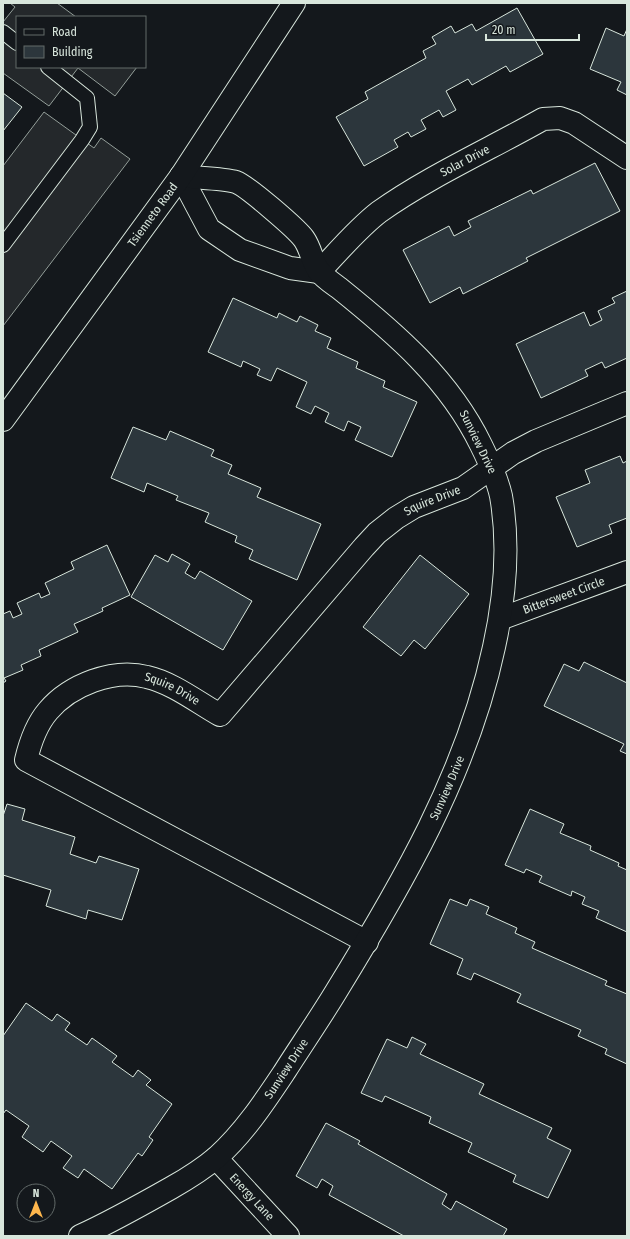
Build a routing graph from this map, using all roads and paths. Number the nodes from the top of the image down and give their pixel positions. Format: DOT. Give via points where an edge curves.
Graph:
graph roads {
  1 [pos="294,3"];
  2 [pos="3,32"];
  3 [pos="16,42"];
  4 [pos="49,68"];
  5 [pos="627,158"];
  6 [pos="181,176"];
  7 [pos="3,245"];
  8 [pos="319,272"];
  9 [pos="627,403"];
  10 [pos="3,420"];
  11 [pos="492,468"];
  12 [pos="627,572"];
  13 [pos="500,619"];
  14 [pos="367,942"];
  15 [pos="216,1158"];
  16 [pos="80,1236"];
  17 [pos="288,1236"];
  1 -- 6 [label="street, Tsienneto Road"];
  2 -- 3 [label="lane"];
  4 -- 7 [label="lane" via="87,98 90,127"];
  5 -- 8 [label="street, Solar Drive" via="574,124 560,118 543,119 412,191 379,213"];
  6 -- 8 [label="street" via="209,229 240,250 290,268"];
  6 -- 8 [label="street, Sunview Drive" via="238,182 298,230 308,244"];
  6 -- 10 [label="street, Tsienneto Road"];
  8 -- 11 [label="street, Sunview Drive" via="404,342 428,366 457,402"];
  9 -- 11 [label="street, Squire Drive" via="536,441"];
  11 -- 13 [label="street, Sunview Drive" via="501,495 506,546 505,584"];
  11 -- 14 [label="street, Squire Drive" via="463,488 414,507 377,533 220,715 147,677 131,675 100,679 63,696 48,710 38,726 26,760"];
  12 -- 13 [label="street, Bittersweet Circle"];
  13 -- 14 [label="street, Sunview Drive" via="485,686 469,738 444,800 414,860"];
  14 -- 15 [label="street, Sunview Drive" via="269,1094 238,1136"];
  15 -- 16 [label="street, Sunview Drive" via="189,1178 137,1208"];
  15 -- 17 [label="street, Energy Lane"];
}
